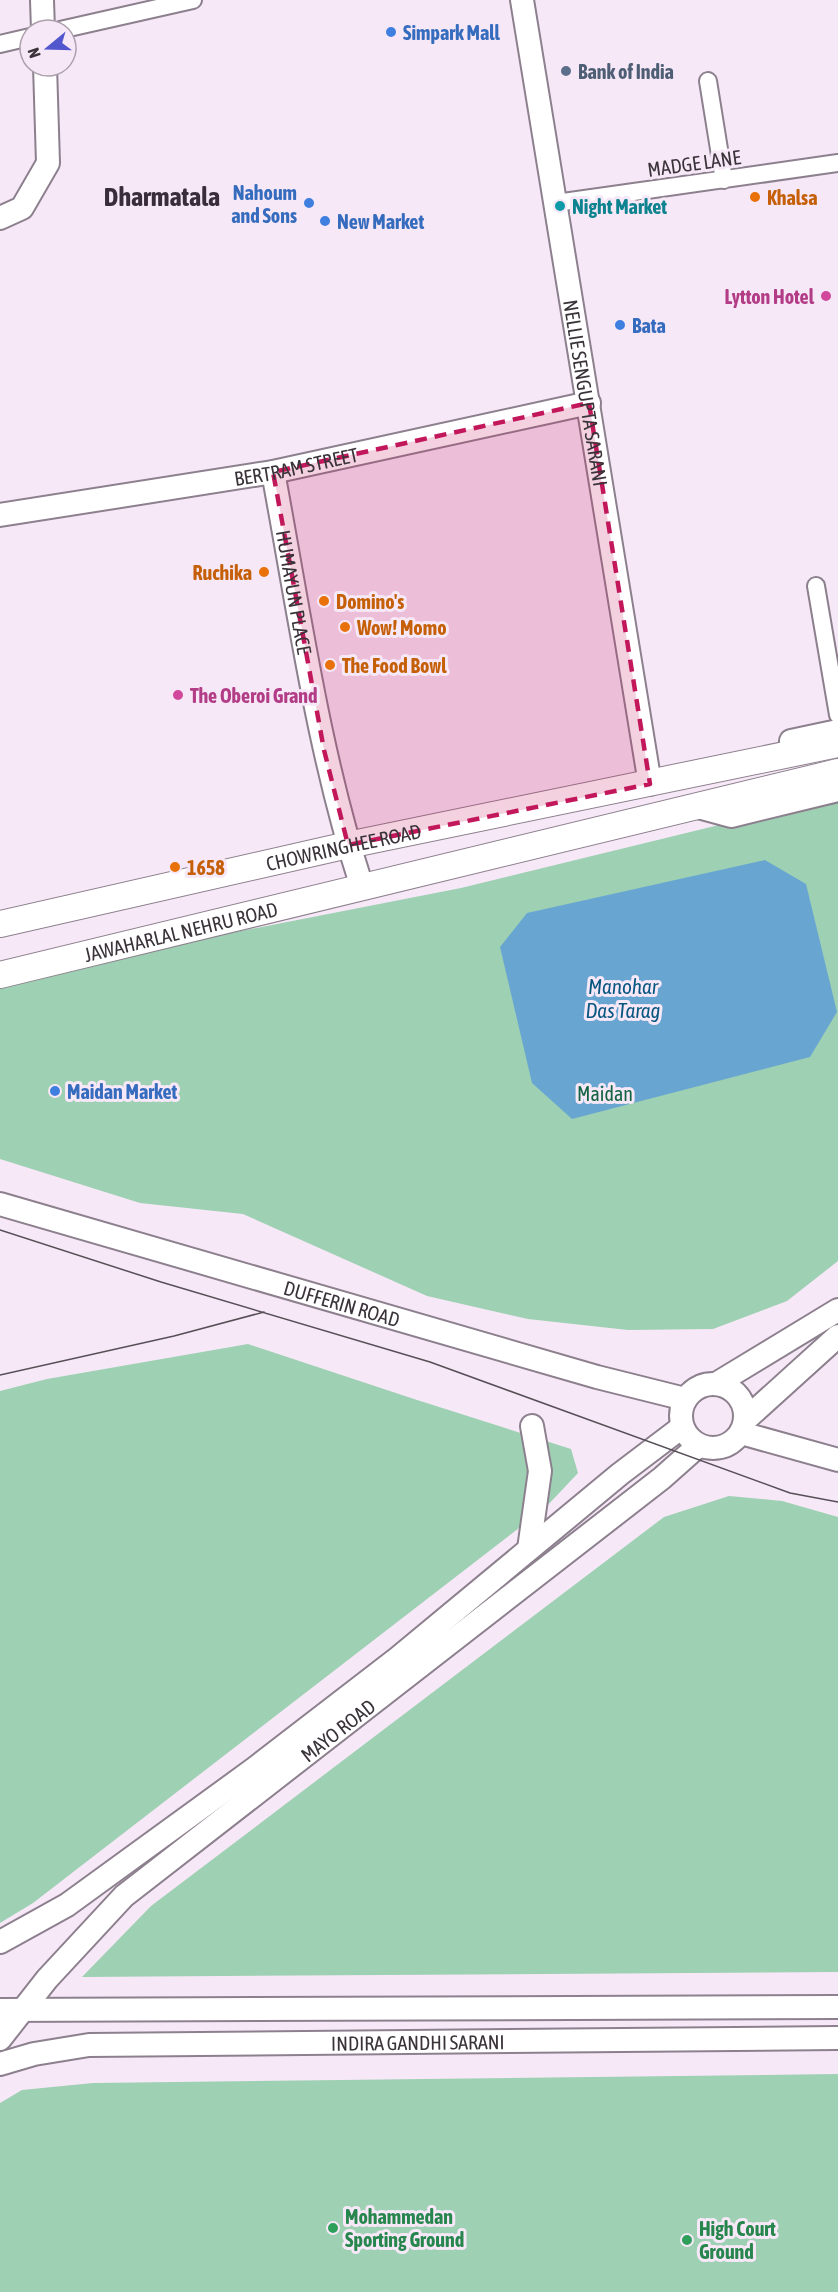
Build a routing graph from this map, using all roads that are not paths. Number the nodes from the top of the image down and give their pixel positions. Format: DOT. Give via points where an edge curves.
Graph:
graph roads {
  1 [pos="42,0"];
  2 [pos="193,0"];
  3 [pos="522,0"];
  4 [pos="43,18"];
  5 [pos="78,26"];
  6 [pos="18,40"];
  7 [pos="0,44"];
  8 [pos="45,78"];
  9 [pos="708,81"];
  10 [pos="838,163"];
  11 [pos="724,180"];
  12 [pos="556,203"];
  13 [pos="0,218"];
  14 [pos="589,403"];
  15 [pos="273,472"];
  16 [pos="0,515"];
  17 [pos="816,586"];
  18 [pos="838,715"];
  19 [pos="838,731"];
  20 [pos="838,744"];
  21 [pos="838,772"];
  22 [pos="689,776"];
  23 [pos="650,784"];
  24 [pos="838,790"];
  25 [pos="698,807"];
  26 [pos="348,845"];
  27 [pos="362,887"];
  28 [pos="0,924"];
  29 [pos="0,975"];
  30 [pos="0,1204"];
  31 [pos="838,1310"];
  32 [pos="838,1336"];
  33 [pos="716,1384"];
  34 [pos="685,1399"];
  35 [pos="532,1426"];
  36 [pos="682,1426"];
  37 [pos="743,1426"];
  38 [pos="698,1446"];
  39 [pos="838,1460"];
  40 [pos="529,1549"];
  41 [pos="0,1942"];
  42 [pos="838,2007"];
  43 [pos="23,2009"];
  44 [pos="0,2010"];
  45 [pos="838,2038"];
  46 [pos="0,2039"];
  47 [pos="0,2064"];
  1 -- 4 [label="main road"];
  2 -- 5 [label="street"];
  3 -- 12 [label="main road, NELLIE SENGUPTA SARANI"];
  6 -- 7 [label="street"];
  8 -- 13 [label="main road" via="48,163 22,208"];
  9 -- 11 [label="street"];
  10 -- 11 [label="street, MADGE LANE"];
  11 -- 12 [label="street, MADGE LANE"];
  12 -- 14 [label="main road, NELLIE SENGUPTA SARANI"];
  14 -- 15 [label="main road, BERTRAM STREET"];
  14 -- 23 [label="main road, NELLIE SENGUPTA SARANI"];
  15 -- 16 [label="main road, BERTRAM STREET"];
  15 -- 26 [label="main road, HUMAYUN PLACE" via="324,750"];
  17 -- 18 [label="street"];
  19 -- 22 [label="main road" via="714,758"];
  20 -- 22 [label="main road, CHOWRINGHEE ROAD"];
  21 -- 25 [label="main road, CHOWRINGHEE ROAD"];
  22 -- 23 [label="main road, CHOWRINGHEE ROAD"];
  23 -- 26 [label="main road, CHOWRINGHEE ROAD"];
  24 -- 25 [label="main road" via="731,816"];
  25 -- 27 [label="main road, CHOWRINGHEE ROAD"];
  26 -- 27 [label="main road, HUMAYUN PLACE"];
  26 -- 28 [label="main road, CHOWRINGHEE ROAD"];
  27 -- 29 [label="main road, JAWAHARLAL NEHRU ROAD"];
  30 -- 34 [label="main road, DUFFERIN ROAD"];
  31 -- 33 [label="main road"];
  32 -- 37 [label="main road"];
  33 -- 34 [label="main road" via="698,1387"];
  33 -- 37 [label="main road" via="739,1398"];
  34 -- 36 [label="main road"];
  35 -- 40 [label="main road" via="540,1471"];
  36 -- 38 [label="main road"];
  36 -- 40 [label="main road, MAYO ROAD"];
  37 -- 38 [label="main road" via="735,1440 718,1448"];
  37 -- 39 [label="main road"];
  38 -- 43 [label="main road, MAYO ROAD" via="124,1896"];
  40 -- 41 [label="main road, MAYO ROAD" via="398,1658 254,1769 67,1905"];
  42 -- 43 [label="main road, INDIRA GANDHI SARANI"];
  43 -- 44 [label="main road, INDIRA GANDHI SARANI"];
  43 -- 46 [label="main road, MAYO ROAD"];
  45 -- 47 [label="main road, INDIRA GANDHI SARANI" via="89,2045"];
}
